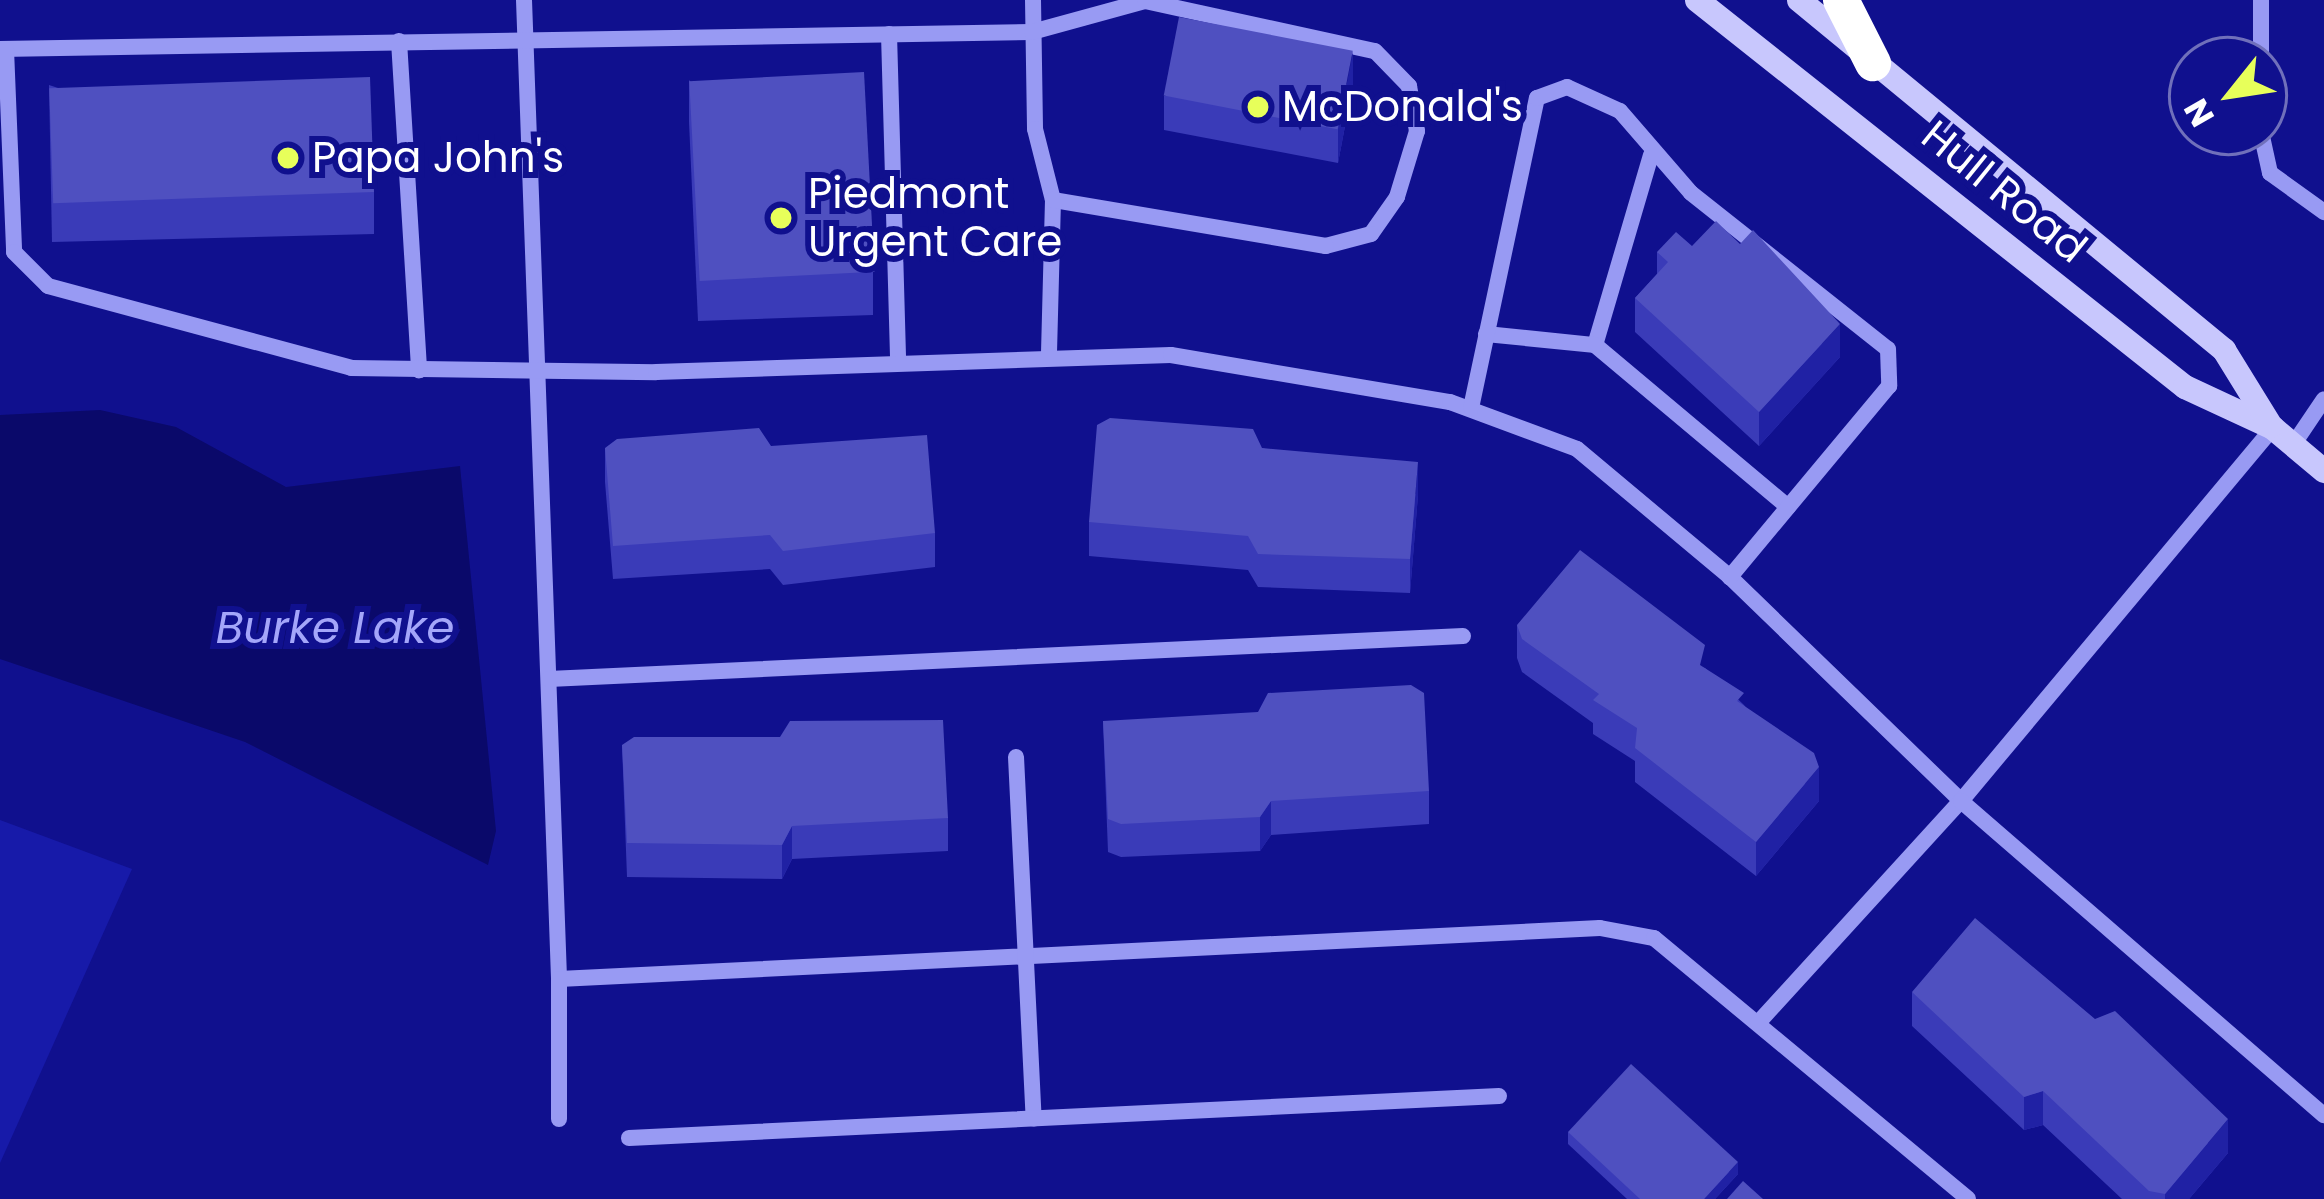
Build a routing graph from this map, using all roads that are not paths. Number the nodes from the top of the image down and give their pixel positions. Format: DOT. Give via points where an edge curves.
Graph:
graph roads {
  1 [pos="524,0"];
  2 [pos="1033,0"];
  3 [pos="1697,0"];
  4 [pos="1799,0"];
  5 [pos="1841,0"];
  6 [pos="2261,0"];
  7 [pos="1032,32"];
  8 [pos="525,34"];
  9 [pos="890,34"];
  10 [pos="2261,36"];
  11 [pos="399,40"];
  12 [pos="3,49"];
  13 [pos="1873,63"];
  14 [pos="1651,155"];
  15 [pos="2266,156"];
  16 [pos="1053,200"];
  17 [pos="2324,212"];
  18 [pos="1486,334"];
  19 [pos="1595,345"];
  20 [pos="1049,352"];
  21 [pos="898,360"];
  22 [pos="419,370"];
  23 [pos="537,372"];
  24 [pos="2324,399"];
  25 [pos="1471,408"];
  26 [pos="2272,428"];
  27 [pos="2293,445"];
  28 [pos="2324,471"];
  29 [pos="1788,507"];
  30 [pos="1730,577"];
  31 [pos="1462,636"];
  32 [pos="549,680"];
  33 [pos="1016,757"];
  34 [pos="1961,801"];
  35 [pos="1026,953"];
  36 [pos="559,980"];
  37 [pos="1758,1023"];
  38 [pos="1499,1096"];
  39 [pos="2324,1114"];
  40 [pos="559,1119"];
  41 [pos="1034,1119"];
  42 [pos="629,1138"];
  43 [pos="1968,1199"];
  1 -- 8 [label="lane"];
  2 -- 7 [label="lane"];
  3 -- 26 [label="main road, Hull Road" via="2186,387"];
  4 -- 13 [label="main road, Hull Road"];
  5 -- 13 [label="highway"];
  6 -- 10 [label="lane"];
  7 -- 9 [label="lane"];
  7 -- 16 [label="lane" via="1035,129"];
  7 -- 16 [label="lane" via="1144,1 1375,51 1409,86 1417,131 1397,197 1371,233 1325,246"];
  8 -- 9 [label="lane"];
  8 -- 11 [label="lane"];
  8 -- 23 [label="lane"];
  9 -- 21 [label="lane"];
  11 -- 12 [label="lane"];
  11 -- 22 [label="lane"];
  12 -- 22 [label="lane" via="14,252 48,286 351,368"];
  13 -- 26 [label="main road, Hull Road" via="2224,350"];
  14 -- 18 [label="lane" via="1620,111 1568,87 1537,98"];
  14 -- 19 [label="lane"];
  14 -- 29 [label="lane" via="1888,349 1889,386"];
  15 -- 17 [label="lane" via="2270,173"];
  16 -- 20 [label="lane"];
  18 -- 19 [label="lane"];
  18 -- 25 [label="lane"];
  19 -- 29 [label="lane"];
  20 -- 21 [label="lane"];
  20 -- 25 [label="lane" via="1171,355"];
  21 -- 23 [label="lane"];
  22 -- 23 [label="lane"];
  23 -- 32 [label="lane"];
  24 -- 27 [label="lane"];
  25 -- 30 [label="lane" via="1577,449"];
  26 -- 27 [label="main road, Hull Road"];
  26 -- 34 [label="lane"];
  27 -- 28 [label="main road, Hull Road"];
  29 -- 30 [label="lane"];
  30 -- 34 [label="lane"];
  31 -- 32 [label="lane"];
  32 -- 36 [label="lane"];
  33 -- 35 [label="lane"];
  34 -- 37 [label="lane"];
  34 -- 39 [label="lane"];
  35 -- 36 [label="lane"];
  35 -- 37 [label="lane" via="1600,928 1654,938"];
  35 -- 41 [label="lane"];
  36 -- 40 [label="lane"];
  37 -- 43 [label="lane"];
  38 -- 41 [label="lane"];
  41 -- 42 [label="lane"];
}
